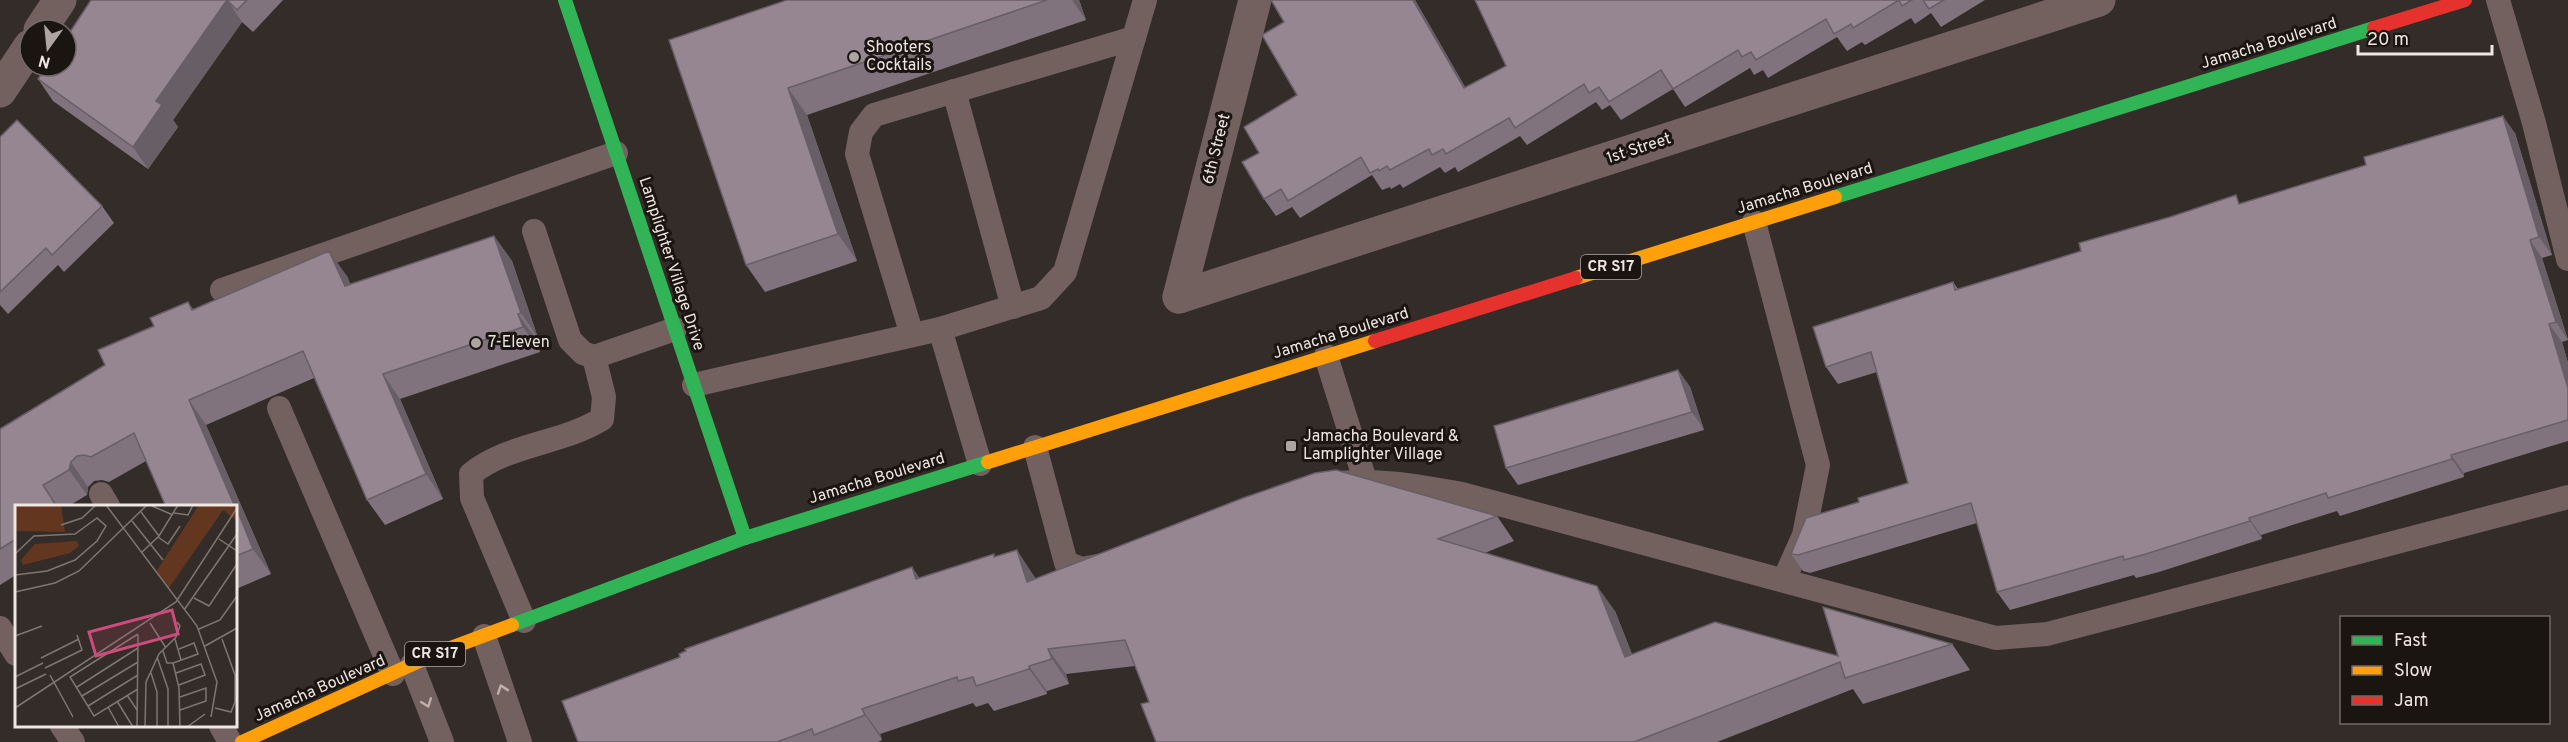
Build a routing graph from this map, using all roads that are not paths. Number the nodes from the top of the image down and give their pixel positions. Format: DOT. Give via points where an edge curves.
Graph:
graph roads {
  1 [pos="60,0"];
  2 [pos="565,0"];
  3 [pos="1145,0"];
  4 [pos="1255,0"];
  5 [pos="2099,0"];
  6 [pos="2465,0"];
  7 [pos="2498,0"];
  8 [pos="2399,10"];
  9 [pos="48,18"];
  10 [pos="1134,38"];
  11 [pos="18,64"];
  12 [pos="0,91"];
  13 [pos="954,91"];
  14 [pos="616,153"];
  15 [pos="1754,222"];
  16 [pos="534,231"];
  17 [pos="2568,259"];
  18 [pos="222,290"];
  19 [pos="1179,297"];
  20 [pos="1013,307"];
  21 [pos="675,329"];
  22 [pos="940,329"];
  23 [pos="912,335"];
  24 [pos="1326,356"];
  25 [pos="594,357"];
  26 [pos="694,385"];
  27 [pos="279,408"];
  28 [pos="1035,447"];
  29 [pos="980,464"];
  30 [pos="1365,480"];
  31 [pos="1319,488"];
  32 [pos="2568,497"];
  33 [pos="745,538"];
  34 [pos="1127,555"];
  35 [pos="1784,580"];
  36 [pos="524,621"];
  37 [pos="0,628"];
  38 [pos="483,636"];
  39 [pos="15,652"];
  40 [pos="403,669"];
  41 [pos="63,727"];
  42 [pos="222,727"];
  43 [pos="73,742"];
  44 [pos="230,742"];
  45 [pos="242,742"];
  46 [pos="442,742"];
  47 [pos="520,742"];
  1 -- 9 [label="street"];
  2 -- 14 [label="main road, Lamplighter Village Drive"];
  3 -- 10 [label="lane"];
  4 -- 19 [label="street, 6th Street"];
  5 -- 19 [label="street, 1st Street"];
  6 -- 8 [label="main road, Jamacha Boulevard / CR S17"];
  7 -- 17 [label="lane"];
  8 -- 15 [label="main road, Jamacha Boulevard / CR S17"];
  10 -- 13 [label="lane"];
  10 -- 20 [label="lane" via="1065,272 1041,298"];
  11 -- 12 [label="street"];
  13 -- 20 [label="lane"];
  13 -- 23 [label="lane" via="874,115 861,132 857,154"];
  14 -- 18 [label="lane"];
  14 -- 21 [label="main road, Lamplighter Village Drive"];
  15 -- 24 [label="main road, Jamacha Boulevard / CR S17"];
  15 -- 35 [label="lane" via="1818,465 1804,535"];
  16 -- 25 [label="lane" via="570,340 583,353"];
  20 -- 22 [label="lane"];
  21 -- 25 [label="lane"];
  21 -- 26 [label="main road, Lamplighter Village Drive"];
  22 -- 23 [label="lane"];
  22 -- 29 [label="lane"];
  23 -- 26 [label="lane"];
  24 -- 28 [label="main road, Jamacha Boulevard / CR S17"];
  24 -- 30 [label="lane"];
  25 -- 36 [label="lane" via="604,397 602,419 582,431 488,460 471,474 472,498"];
  26 -- 33 [label="main road, Lamplighter Village Drive"];
  27 -- 40 [label="lane"];
  28 -- 29 [label="main road, Jamacha Boulevard / CR S17"];
  28 -- 34 [label="lane" via="1066,563 1098,567"];
  29 -- 33 [label="main road, Jamacha Boulevard / CR S17"];
  30 -- 31 [label="lane"];
  30 -- 35 [label="lane" via="1462,494"];
  32 -- 35 [label="lane" via="2047,634 1996,638"];
  33 -- 36 [label="main road, Jamacha Boulevard / CR S17"];
  36 -- 38 [label="main road, Jamacha Boulevard / CR S17"];
  37 -- 39 [label="lane"];
  38 -- 40 [label="main road, Jamacha Boulevard / CR S17"];
  47 -- 38 [label="lane, one-way"];
  40 -- 45 [label="main road, Jamacha Boulevard / CR S17"];
  40 -- 46 [label="lane, one-way"];
  41 -- 43 [label="lane"];
  42 -- 44 [label="lane"];
}
